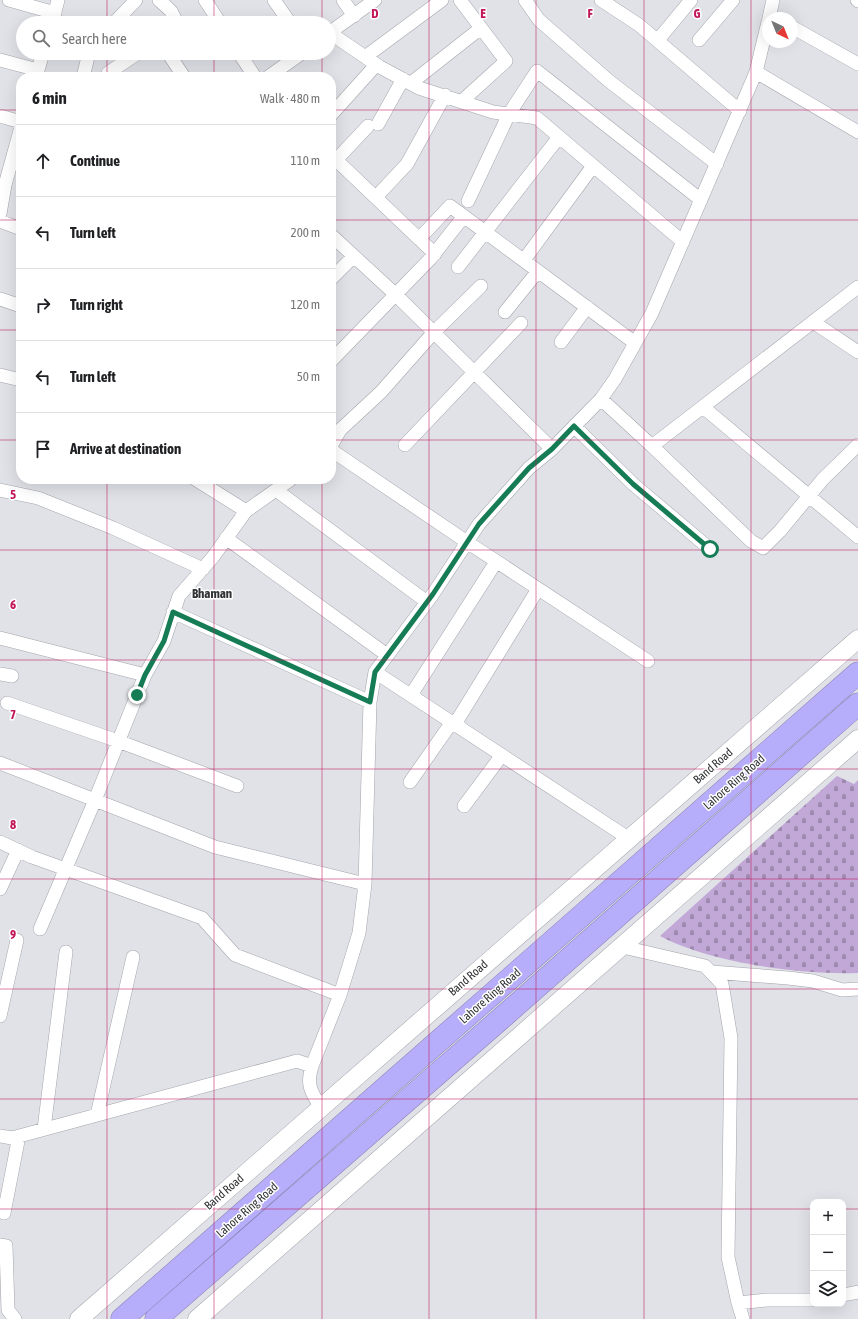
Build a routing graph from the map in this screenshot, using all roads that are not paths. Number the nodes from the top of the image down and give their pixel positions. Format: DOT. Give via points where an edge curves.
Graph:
graph roads {
  1 [pos="9,0"];
  2 [pos="58,0"];
  3 [pos="136,0"];
  4 [pos="159,0"];
  5 [pos="205,0"];
  6 [pos="274,0"];
  7 [pos="343,0"];
  8 [pos="375,0"];
  9 [pos="442,0"];
  10 [pos="460,0"];
  11 [pos="525,0"];
  12 [pos="602,0"];
  13 [pos="692,0"];
  14 [pos="732,0"];
  15 [pos="773,0"];
  16 [pos="772,12"];
  17 [pos="48,16"];
  18 [pos="54,16"];
  19 [pos="121,16"];
  20 [pos="174,16"];
  21 [pos="215,16"];
  22 [pos="285,16"];
  23 [pos="354,16"];
  24 [pos="336,28"];
  25 [pos="481,28"];
  26 [pos="798,30"];
  27 [pos="336,38"];
  28 [pos="658,40"];
  29 [pos="699,40"];
  30 [pos="763,48"];
  31 [pos="0,60"];
  32 [pos="41,60"];
  33 [pos="87,60"];
  34 [pos="128,60"];
  35 [pos="172,60"];
  36 [pos="244,60"];
  37 [pos="292,60"];
  38 [pos="371,61"];
  39 [pos="858,64"];
  40 [pos="32,72"];
  41 [pos="38,72"];
  42 [pos="84,72"];
  43 [pos="110,72"];
  44 [pos="180,72"];
  45 [pos="252,72"];
  46 [pos="275,72"];
  47 [pos="756,72"];
  48 [pos="407,81"];
  49 [pos="445,95"];
  50 [pos="462,101"];
  51 [pos="336,108"];
  52 [pos="740,111"];
  53 [pos="509,114"];
  54 [pos="0,116"];
  55 [pos="16,121"];
  56 [pos="858,132"];
  57 [pos="559,137"];
  58 [pos="16,143"];
  59 [pos="336,155"];
  60 [pos="336,159"];
  61 [pos="717,164"];
  62 [pos="593,166"];
  63 [pos="3,185"];
  64 [pos="376,197"];
  65 [pos="701,200"];
  66 [pos="468,201"];
  67 [pos="0,214"];
  68 [pos="464,216"];
  69 [pos="0,221"];
  70 [pos="16,227"];
  71 [pos="486,232"];
  72 [pos="419,239"];
  73 [pos="336,240"];
  74 [pos="683,242"];
  75 [pos="435,254"];
  76 [pos="354,256"];
  77 [pos="524,260"];
  78 [pos="458,267"];
  79 [pos="538,271"];
  80 [pos="336,274"];
  81 [pos="481,286"];
  82 [pos="858,288"];
  83 [pos="396,294"];
  84 [pos="0,299"];
  85 [pos="16,304"];
  86 [pos="587,307"];
  87 [pos="505,312"];
  88 [pos="813,322"];
  89 [pos="521,323"];
  90 [pos="434,332"];
  91 [pos="561,342"];
  92 [pos="635,343"];
  93 [pos="858,352"];
  94 [pos="336,356"];
  95 [pos="475,371"];
  96 [pos="0,375"];
  97 [pos="16,379"];
  98 [pos="601,399"];
  99 [pos="703,407"];
  100 [pos="574,426"];
  101 [pos="336,437"];
  102 [pos="405,445"];
  103 [pos="858,445"];
  104 [pos="652,446"];
  105 [pos="552,449"];
  106 [pos="336,453"];
  107 [pos="202,484"];
  108 [pos="284,484"];
  109 [pos="0,490"];
  110 [pos="276,490"];
  111 [pos="809,496"];
  112 [pos="246,511"];
  113 [pos="858,537"];
  114 [pos="226,538"];
  115 [pos="467,542"];
  116 [pos="710,549"];
  117 [pos="496,562"];
  118 [pos="203,569"];
  119 [pos="538,589"];
  120 [pos="427,602"];
  121 [pos="173,612"];
  122 [pos="0,638"];
  123 [pos="858,639"];
  124 [pos="387,655"];
  125 [pos="648,660"];
  126 [pos="375,672"];
  127 [pos="858,673"];
  128 [pos="145,675"];
  129 [pos="411,695"];
  130 [pos="370,702"];
  131 [pos="7,703"];
  132 [pos="858,704"];
  133 [pos="453,723"];
  134 [pos="858,740"];
  135 [pos="118,741"];
  136 [pos="502,755"];
  137 [pos="0,763"];
  138 [pos="410,782"];
  139 [pos="237,786"];
  140 [pos="95,800"];
  141 [pos="464,806"];
  142 [pos="628,838"];
  143 [pos="0,842"];
  144 [pos="18,850"];
  145 [pos="66,869"];
  146 [pos="1,884"];
  147 [pos="365,884"];
  148 [pos="40,929"];
  149 [pos="17,940"];
  150 [pos="623,947"];
  151 [pos="66,952"];
  152 [pos="133,957"];
  153 [pos="712,972"];
  154 [pos="858,989"];
  155 [pos="340,995"];
  156 [pos="0,1016"];
  157 [pos="312,1066"];
  158 [pos="321,1108"];
  159 [pos="97,1115"];
  160 [pos="44,1129"];
  161 [pos="0,1136"];
  162 [pos="19,1136"];
  163 [pos="4,1214"];
  164 [pos="0,1245"];
  165 [pos="858,1292"];
  166 [pos="846,1294"];
  167 [pos="810,1300"];
  168 [pos="738,1303"];
  169 [pos="203,1317"];
  170 [pos="15,1319"];
  171 [pos="79,1319"];
  172 [pos="122,1319"];
  173 [pos="156,1319"];
  174 [pos="743,1319"];
  1 -- 17 [label="street"];
  2 -- 18 [label="street"];
  3 -- 19 [label="street"];
  4 -- 20 [label="street"];
  5 -- 21 [label="street"];
  6 -- 22 [label="street"];
  7 -- 23 [label="street"];
  8 -- 23 [label="street"];
  9 -- 38 [label="street"];
  10 -- 25 [label="street"];
  11 -- 61 [label="street" via="539,20 609,81"];
  12 -- 28 [label="street"];
  13 -- 28 [label="street"];
  14 -- 29 [label="street"];
  15 -- 16 [label="street"];
  23 -- 24 [label="street"];
  25 -- 48 [label="street"];
  25 -- 50 [label="street" via="506,60"];
  26 -- 39 [label="street"];
  27 -- 38 [label="street"];
  28 -- 52 [label="street"];
  30 -- 47 [label="street"];
  31 -- 40 [label="street"];
  32 -- 41 [label="street"];
  33 -- 42 [label="street"];
  34 -- 43 [label="street"];
  35 -- 44 [label="street"];
  36 -- 45 [label="street"];
  37 -- 46 [label="street"];
  38 -- 48 [label="street"];
  38 -- 51 [label="street"];
  47 -- 52 [label="street"];
  47 -- 56 [label="street"];
  48 -- 49 [label="street"];
  48 -- 59 [label="street" via="373,125"];
  49 -- 50 [label="street"];
  49 -- 64 [label="street" via="407,164"];
  50 -- 53 [label="street" via="493,112"];
  52 -- 61 [label="street"];
  53 -- 57 [label="street" via="537,118"];
  53 -- 65 [label="street" via="537,71"];
  53 -- 66 [label="street"];
  54 -- 55 [label="street"];
  57 -- 62 [label="street"];
  57 -- 71 [label="street"];
  58 -- 63 [label="street"];
  60 -- 64 [label="street"];
  61 -- 65 [label="street"];
  62 -- 74 [label="street"];
  62 -- 77 [label="street"];
  63 -- 67 [label="street"];
  64 -- 72 [label="street"];
  65 -- 74 [label="street"];
  68 -- 71 [label="street"];
  68 -- 72 [label="street" via="450,206"];
  68 -- 75 [label="street"];
  69 -- 70 [label="street"];
  71 -- 77 [label="street"];
  71 -- 78 [label="street"];
  72 -- 75 [label="street"];
  73 -- 76 [label="street"];
  74 -- 92 [label="street" via="652,313"];
  75 -- 83 [label="street"];
  76 -- 80 [label="street"];
  76 -- 83 [label="street"];
  77 -- 79 [label="street"];
  79 -- 86 [label="street"];
  79 -- 87 [label="street"];
  81 -- 90 [label="street"];
  82 -- 88 [label="street"];
  83 -- 90 [label="street"];
  83 -- 94 [label="street"];
  84 -- 85 [label="street"];
  86 -- 91 [label="street"];
  86 -- 92 [label="street"];
  88 -- 93 [label="street"];
  88 -- 99 [label="street"];
  89 -- 95 [label="street"];
  90 -- 95 [label="street"];
  90 -- 101 [label="street" via="381,392 340,430"];
  92 -- 98 [label="street"];
  95 -- 102 [label="street"];
  95 -- 105 [label="street"];
  96 -- 97 [label="street"];
  98 -- 100 [label="street"];
  98 -- 104 [label="street"];
  99 -- 104 [label="street"];
  99 -- 111 [label="street"];
  100 -- 105 [label="street"];
  100 -- 116 [label="street" via="633,484"];
  103 -- 111 [label="street"];
  104 -- 111 [label="street" via="751,541 763,548"];
  105 -- 115 [label="street" via="529,468 479,524"];
  106 -- 115 [label="street"];
  107 -- 112 [label="street"];
  108 -- 110 [label="street"];
  109 -- 118 [label="street" via="38,498 113,528"];
  110 -- 112 [label="street"];
  110 -- 120 [label="street"];
  111 -- 113 [label="street"];
  112 -- 114 [label="street"];
  114 -- 118 [label="street"];
  114 -- 124 [label="street"];
  115 -- 117 [label="street"];
  115 -- 120 [label="street"];
  117 -- 119 [label="street"];
  117 -- 129 [label="street"];
  118 -- 121 [label="street" via="179,596"];
  119 -- 125 [label="street"];
  119 -- 133 [label="street"];
  120 -- 124 [label="street"];
  121 -- 128 [label="street" via="164,641"];
  121 -- 130 [label="street"];
  122 -- 128 [label="street"];
  123 -- 142 [label="main road, Band Road"];
  124 -- 126 [label="street"];
  126 -- 129 [label="street"];
  126 -- 130 [label="street"];
  127 -- 172 [label="highway, Lahore Ring Road"];
  128 -- 135 [label="street"];
  129 -- 133 [label="street"];
  130 -- 147 [label="street"];
  131 -- 135 [label="street"];
  132 -- 173 [label="highway, Lahore Ring Road"];
  133 -- 136 [label="street"];
  133 -- 138 [label="street"];
  134 -- 150 [label="main road"];
  135 -- 139 [label="street"];
  135 -- 140 [label="street"];
  136 -- 141 [label="street"];
  136 -- 142 [label="street"];
  137 -- 140 [label="street"];
  140 -- 145 [label="street"];
  140 -- 147 [label="street" via="215,847"];
  142 -- 158 [label="main road, Band Road"];
  143 -- 144 [label="street"];
  144 -- 145 [label="street"];
  144 -- 146 [label="street"];
  145 -- 148 [label="street"];
  145 -- 155 [label="street" via="202,918 235,955"];
  147 -- 155 [label="street" via="359,933"];
  149 -- 156 [label="street"];
  150 -- 153 [label="street" via="705,966"];
  150 -- 169 [label="main road"];
  151 -- 160 [label="street"];
  152 -- 159 [label="street"];
  153 -- 154 [label="street" via="813,981 842,990"];
  153 -- 168 [label="street" via="722,984 731,1038 728,1257"];
  155 -- 157 [label="street"];
  157 -- 158 [label="street" via="308,1077 309,1085"];
  157 -- 159 [label="street" via="297,1061"];
  158 -- 171 [label="main road, Band Road"];
  159 -- 160 [label="street"];
  160 -- 162 [label="street"];
  161 -- 162 [label="street"];
  162 -- 163 [label="street"];
  164 -- 170 [label="street" via="6,1246 8,1310"];
  165 -- 166 [label="street"];
  167 -- 168 [label="street"];
  168 -- 174 [label="street"];
}
